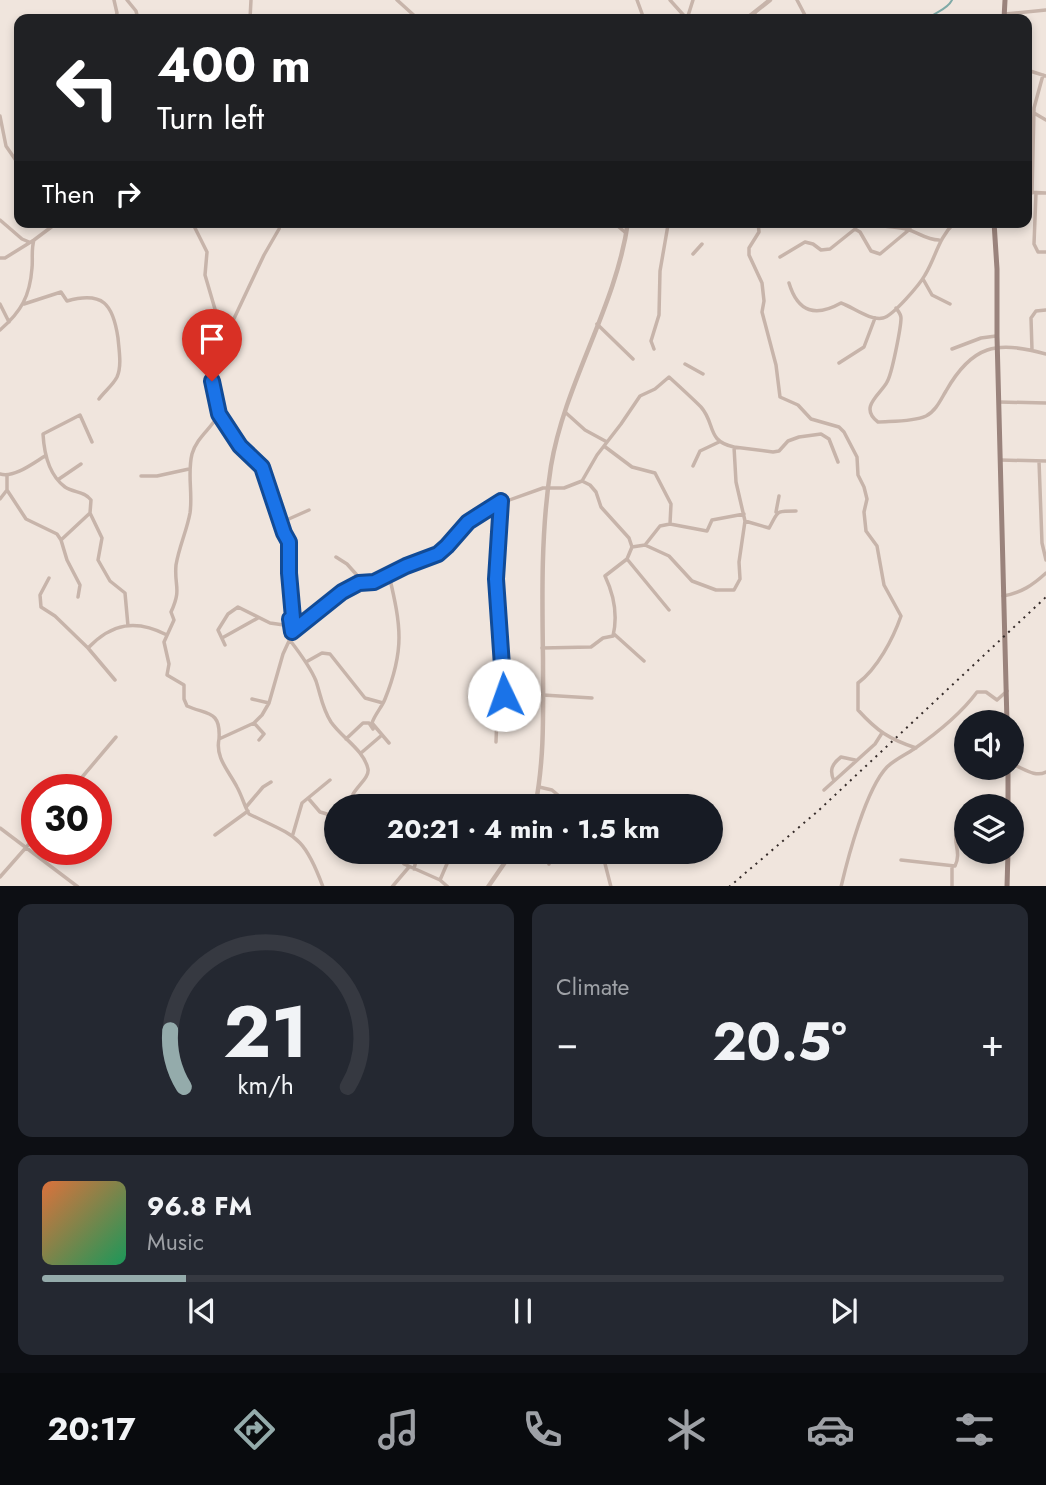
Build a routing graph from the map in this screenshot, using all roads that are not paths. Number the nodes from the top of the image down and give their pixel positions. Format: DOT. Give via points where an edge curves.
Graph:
graph roads {
  1 [pos="397,0"];
  2 [pos="770,0"];
  3 [pos="1046,10"];
  4 [pos="754,13"];
  5 [pos="412,14"];
  6 [pos="1022,14"];
  7 [pos="1044,76"];
  8 [pos="1034,113"];
  9 [pos="0,116"];
  10 [pos="1046,120"];
  11 [pos="14,158"];
  12 [pos="1032,193"];
  13 [pos="1046,193"];
  14 [pos="0,220"];
  15 [pos="49,228"];
  16 [pos="195,228"];
  17 [pos="279,228"];
  18 [pos="620,228"];
  19 [pos="627,228"];
  20 [pos="666,228"];
  21 [pos="759,228"];
  22 [pos="902,228"];
  23 [pos="951,228"];
  24 [pos="994,228"];
  25 [pos="910,229"];
  26 [pos="626,233"];
  27 [pos="941,240"];
  28 [pos="31,241"];
  29 [pos="702,244"];
  30 [pos="1046,252"];
  31 [pos="693,254"];
  32 [pos="780,257"];
  33 [pos="0,258"];
  34 [pos="922,279"];
  35 [pos="789,283"];
  36 [pos="0,304"];
  37 [pos="24,304"];
  38 [pos="950,304"];
  39 [pos="896,308"];
  40 [pos="1046,310"];
  41 [pos="875,318"];
  42 [pos="9,322"];
  43 [pos="597,324"];
  44 [pos="0,330"];
  45 [pos="997,335"];
  46 [pos="222,344"];
  47 [pos="997,346"];
  48 [pos="654,349"];
  49 [pos="952,349"];
  50 [pos="1032,350"];
  51 [pos="1046,354"];
  52 [pos="633,359"];
  53 [pos="839,363"];
  54 [pos="685,364"];
  55 [pos="703,374"];
  56 [pos="99,399"];
  57 [pos="999,402"];
  58 [pos="1046,403"];
  59 [pos="565,412"];
  60 [pos="219,414"];
  61 [pos="92,442"];
  62 [pos="719,442"];
  63 [pos="605,444"];
  64 [pos="734,447"];
  65 [pos="45,456"];
  66 [pos="1000,460"];
  67 [pos="1039,461"];
  68 [pos="1046,461"];
  69 [pos="838,462"];
  70 [pos="81,464"];
  71 [pos="693,466"];
  72 [pos="189,469"];
  73 [pos="0,474"];
  74 [pos="7,476"];
  75 [pos="141,476"];
  76 [pos="59,479"];
  77 [pos="582,481"];
  78 [pos="548,488"];
  79 [pos="7,490"];
  80 [pos="779,496"];
  81 [pos="0,499"];
  82 [pos="1044,500"];
  83 [pos="501,503"];
  84 [pos="309,510"];
  85 [pos="796,511"];
  86 [pos="90,513"];
  87 [pos="775,513"];
  88 [pos="744,514"];
  89 [pos="745,521"];
  90 [pos="282,522"];
  91 [pos="670,524"];
  92 [pos="61,540"];
  93 [pos="645,545"];
  94 [pos="632,547"];
  95 [pos="336,558"];
  96 [pos="627,559"];
  97 [pos="1046,560"];
  98 [pos="1046,573"];
  99 [pos="389,575"];
  100 [pos="49,578"];
  101 [pos="363,583"];
  102 [pos="1003,596"];
  103 [pos="78,597"];
  104 [pos="669,610"];
  105 [pos="258,618"];
  106 [pos="128,626"];
  107 [pos="292,629"];
  108 [pos="614,634"];
  109 [pos="167,635"];
  110 [pos="222,638"];
  111 [pos="289,639"];
  112 [pos="225,645"];
  113 [pos="88,648"];
  114 [pos="542,648"];
  115 [pos="644,661"];
  116 [pos="306,662"];
  117 [pos="115,680"];
  118 [pos="1007,691"];
  119 [pos="543,695"];
  120 [pos="592,698"];
  121 [pos="252,699"];
  122 [pos="269,702"];
  123 [pos="383,704"];
  124 [pos="1007,710"];
  125 [pos="254,723"];
  126 [pos="373,729"];
  127 [pos="882,733"];
  128 [pos="382,735"];
  129 [pos="116,737"];
  130 [pos="219,739"];
  131 [pos="346,739"];
  132 [pos="259,740"];
  133 [pos="496,742"];
  134 [pos="389,743"];
  135 [pos="916,748"];
  136 [pos="361,753"];
  137 [pos="857,760"];
  138 [pos="1024,768"];
  139 [pos="1046,772"];
  140 [pos="85,774"];
  141 [pos="330,780"];
  142 [pos="834,780"];
  143 [pos="271,782"];
  144 [pos="539,787"];
  145 [pos="824,790"];
  146 [pos="353,794"];
  147 [pos="538,794"];
  148 [pos="557,794"];
  149 [pos="308,798"];
  150 [pos="247,809"];
  151 [pos="324,813"];
  152 [pos="0,828"];
  153 [pos="293,834"];
  154 [pos="215,835"];
  155 [pos="21,844"];
  156 [pos="21,854"];
  157 [pos="901,860"];
  158 [pos="408,864"];
  159 [pos="414,864"];
  160 [pos="447,864"];
  161 [pos="504,864"];
  162 [pos="605,864"];
  163 [pos="955,864"];
  164 [pos="1008,864"];
  165 [pos="49,865"];
  166 [pos="952,867"];
  167 [pos="412,868"];
  168 [pos="0,877"];
  169 [pos="440,880"];
  170 [pos="77,886"];
  171 [pos="323,886"];
  172 [pos="393,886"];
  173 [pos="446,886"];
  174 [pos="489,886"];
  175 [pos="611,886"];
  176 [pos="841,886"];
  177 [pos="952,886"];
  178 [pos="1007,886"];
  1 -- 5 [label="street"];
  2 -- 4 [label="street"];
  3 -- 6 [label="street"];
  7 -- 8 [label="street"];
  8 -- 10 [label="street"];
  8 -- 12 [label="street"];
  9 -- 11 [label="street" via="5,146"];
  12 -- 13 [label="street"];
  12 -- 30 [label="street" via="1034,244 1038,252"];
  14 -- 28 [label="street"];
  15 -- 28 [label="street"];
  16 -- 46 [label="street" via="207,252 205,275"];
  17 -- 46 [label="street"];
  18 -- 26 [label="street"];
  19 -- 26 [label="street"];
  20 -- 48 [label="street" via="659,316 651,341"];
  21 -- 127 [label="street" via="749,255 762,283 762,312 780,397 798,405 811,419 844,432 857,457 867,499 866,531 877,546 884,585 901,616 889,642 858,683 858,710"];
  22 -- 25 [label="street"];
  23 -- 27 [label="street"];
  24 -- 45 [label="main road"];
  25 -- 27 [label="street"];
  25 -- 32 [label="street" via="880,254 872,251 855,229 830,249 804,242"];
  26 -- 43 [label="street"];
  27 -- 34 [label="street"];
  28 -- 33 [label="street"];
  28 -- 37 [label="street" via="30,285"];
  29 -- 31 [label="street"];
  34 -- 38 [label="street" via="932,295"];
  34 -- 39 [label="street"];
  35 -- 41 [label="street" via="804,308 827,311 841,303"];
  36 -- 42 [label="street"];
  37 -- 42 [label="street"];
  37 -- 56 [label="street" via="61,292 67,301 92,297 109,308 116,323 119,368 115,381"];
  39 -- 41 [label="street"];
  39 -- 47 [label="street" via="901,317 891,372 871,405 878,422 928,415 966,362"];
  40 -- 50 [label="street" via="1036,311 1031,318"];
  41 -- 53 [label="street" via="864,347"];
  42 -- 44 [label="street"];
  43 -- 52 [label="street"];
  43 -- 59 [label="street"];
  45 -- 47 [label="main road"];
  45 -- 49 [label="street"];
  46 -- 60 [label="street" via="212,381"];
  47 -- 50 [label="street"];
  47 -- 57 [label="main road"];
  50 -- 51 [label="street"];
  54 -- 55 [label="street"];
  57 -- 58 [label="street"];
  57 -- 66 [label="main road"];
  59 -- 63 [label="street"];
  59 -- 78 [label="street"];
  60 -- 72 [label="street" via="197,441"];
  60 -- 90 [label="street" via="240,446 262,467"];
  61 -- 65 [label="street" via="78,415 43,434"];
  62 -- 63 [label="street" via="703,410 669,377 640,396"];
  62 -- 64 [label="street"];
  62 -- 71 [label="street" via="700,452"];
  63 -- 77 [label="street"];
  63 -- 91 [label="street" via="632,467 655,473 671,504"];
  64 -- 69 [label="street" via="773,452 793,439 821,434 829,439"];
  64 -- 88 [label="street"];
  65 -- 74 [label="street"];
  65 -- 76 [label="street"];
  66 -- 67 [label="street"];
  66 -- 102 [label="main road"];
  67 -- 68 [label="street"];
  67 -- 82 [label="street"];
  70 -- 76 [label="street"];
  72 -- 75 [label="street"];
  72 -- 109 [label="street" via="189,516 177,564 174,620"];
  73 -- 74 [label="street"];
  74 -- 79 [label="street"];
  76 -- 86 [label="street" via="66,488 90,497"];
  77 -- 78 [label="street"];
  77 -- 94 [label="street" via="596,492 601,507"];
  78 -- 83 [label="street"];
  78 -- 114 [label="street"];
  79 -- 81 [label="street"];
  79 -- 92 [label="street" via="26,519"];
  80 -- 87 [label="street"];
  82 -- 97 [label="street"];
  83 -- 99 [label="street" via="468,522 442,551"];
  83 -- 133 [label="street" via="496,579 505,686"];
  84 -- 90 [label="street"];
  85 -- 87 [label="street"];
  86 -- 92 [label="street"];
  86 -- 106 [label="street" via="102,538 98,560 110,581 125,593"];
  87 -- 89 [label="street" via="769,528"];
  88 -- 89 [label="street"];
  88 -- 91 [label="street" via="712,520 707,531"];
  89 -- 93 [label="street" via="740,579 730,591 692,582 668,556"];
  90 -- 107 [label="street" via="289,542"];
  91 -- 93 [label="street" via="660,526"];
  92 -- 103 [label="street" via="80,585"];
  93 -- 94 [label="street"];
  94 -- 96 [label="street"];
  95 -- 101 [label="street"];
  96 -- 104 [label="street"];
  96 -- 108 [label="street" via="605,576 612,588"];
  98 -- 102 [label="street" via="1027,588"];
  99 -- 101 [label="street"];
  99 -- 123 [label="street" via="400,646"];
  100 -- 113 [label="street" via="40,595 41,607"];
  101 -- 107 [label="street" via="335,596"];
  102 -- 118 [label="main road"];
  105 -- 107 [label="street"];
  105 -- 110 [label="street"];
  105 -- 110 [label="street" via="240,607 232,610 218,630"];
  106 -- 109 [label="street" via="146,626"];
  106 -- 113 [label="street" via="104,633"];
  107 -- 111 [label="street"];
  108 -- 114 [label="street" via="592,647"];
  108 -- 115 [label="street"];
  109 -- 130 [label="street" via="166,675 184,685 187,706 217,720"];
  110 -- 112 [label="street"];
  111 -- 116 [label="street"];
  111 -- 122 [label="street"];
  113 -- 117 [label="street"];
  114 -- 119 [label="street"];
  116 -- 123 [label="street" via="330,654 365,698"];
  116 -- 131 [label="street" via="323,708"];
  118 -- 124 [label="main road"];
  118 -- 135 [label="street" via="995,700 978,692"];
  119 -- 120 [label="street"];
  119 -- 144 [label="street"];
  121 -- 122 [label="street"];
  122 -- 125 [label="street"];
  123 -- 128 [label="street" via="372,723"];
  125 -- 130 [label="street"];
  125 -- 132 [label="street" via="264,734"];
  126 -- 131 [label="street" via="363,723"];
  127 -- 135 [label="street"];
  127 -- 137 [label="street"];
  128 -- 134 [label="street"];
  128 -- 136 [label="street"];
  129 -- 140 [label="street"];
  130 -- 150 [label="street" via="219,753"];
  131 -- 136 [label="street"];
  135 -- 176 [label="street" via="888,766 874,787"];
  136 -- 146 [label="street" via="367,775"];
  137 -- 142 [label="street"];
  137 -- 142 [label="street" via="841,757 834,762"];
  138 -- 139 [label="street" via="1033,774"];
  141 -- 149 [label="street"];
  142 -- 145 [label="street"];
  143 -- 150 [label="street"];
  144 -- 147 [label="street"];
  144 -- 148 [label="street"];
  149 -- 151 [label="street"];
  149 -- 153 [label="street" via="299,809"];
  150 -- 153 [label="street"];
  150 -- 154 [label="street"];
  152 -- 155 [label="street"];
  153 -- 171 [label="street" via="310,852"];
  156 -- 168 [label="street"];
  157 -- 166 [label="street"];
  158 -- 167 [label="street"];
  159 -- 167 [label="street"];
  160 -- 169 [label="street"];
  161 -- 174 [label="street"];
  162 -- 175 [label="street"];
  163 -- 166 [label="street"];
  164 -- 178 [label="main road"];
  165 -- 170 [label="street"];
  166 -- 177 [label="street"];
  167 -- 169 [label="street"];
  167 -- 172 [label="street"];
  169 -- 173 [label="street"];
}
